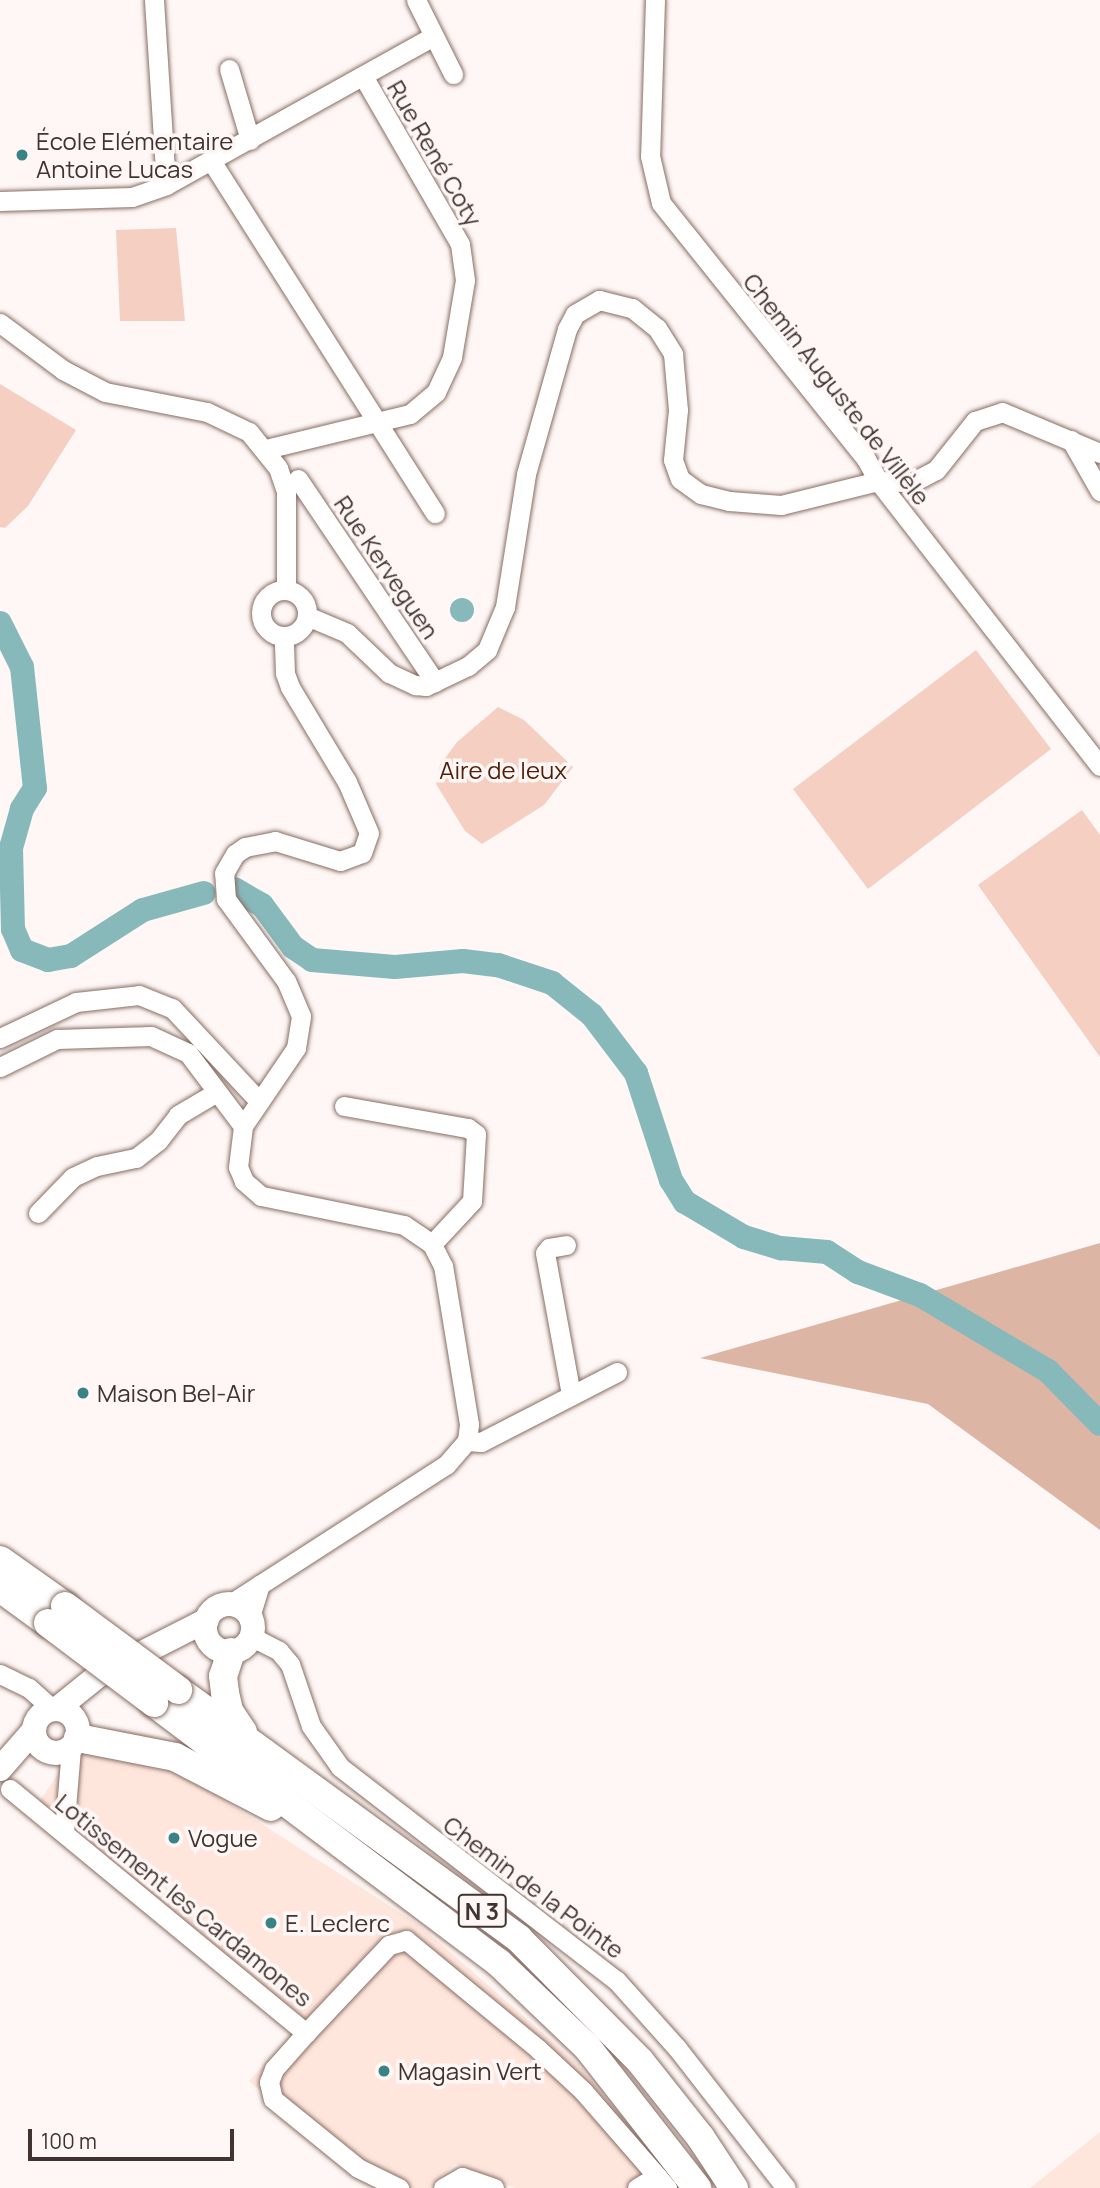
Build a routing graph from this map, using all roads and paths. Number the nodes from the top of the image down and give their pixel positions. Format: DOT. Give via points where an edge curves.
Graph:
graph roads {
  1 [pos="155,0"];
  2 [pos="416,0"];
  3 [pos="656,0"];
  4 [pos="432,37"];
  5 [pos="229,69"];
  6 [pos="453,74"];
  7 [pos="363,76"];
  8 [pos="250,140"];
  9 [pos="212,162"];
  10 [pos="166,185"];
  11 [pos="0,201"];
  12 [pos="0,323"];
  13 [pos="377,420"];
  14 [pos="1072,440"];
  15 [pos="266,449"];
  16 [pos="1100,453"];
  17 [pos="298,479"];
  18 [pos="878,481"];
  19 [pos="1100,491"];
  20 [pos="435,513"];
  21 [pos="286,590"];
  22 [pos="307,616"];
  23 [pos="284,636"];
  24 [pos="435,682"];
  25 [pos="1100,766"];
  26 [pos="0,1038"];
  27 [pos="0,1067"];
  28 [pos="215,1093"];
  29 [pos="258,1100"];
  30 [pos="344,1106"];
  31 [pos="243,1126"];
  32 [pos="38,1213"];
  33 [pos="432,1244"];
  34 [pos="566,1245"];
  35 [pos="617,1372"];
  36 [pos="571,1395"];
  37 [pos="467,1441"];
  38 [pos="0,1560"];
  39 [pos="0,1588"];
  40 [pos="56,1615"];
  41 [pos="230,1628"];
  42 [pos="0,1674"];
  43 [pos="166,1696"];
  44 [pos="53,1727"];
  45 [pos="5,1774"];
  46 [pos="363,1822"];
  47 [pos="64,1832"];
  48 [pos="344,1846"];
  49 [pos="306,2033"];
  50 [pos="662,2182"];
  51 [pos="399,2188"];
  52 [pos="443,2188"];
  53 [pos="495,2188"];
  54 [pos="638,2188"];
  55 [pos="697,2188"];
  56 [pos="734,2188"];
  57 [pos="786,2188"];
  1 -- 10 [label="street"];
  2 -- 4 [label="street"];
  3 -- 18 [label="street, Chemin Auguste de Villèle" via="650,156 654,190 672,219 866,459"];
  4 -- 6 [label="street"];
  4 -- 7 [label="street"];
  5 -- 8 [label="street"];
  7 -- 8 [label="street"];
  7 -- 13 [label="street, Rue René Coty" via="460,244 465,280 452,357 436,392 410,414"];
  8 -- 9 [label="street"];
  9 -- 10 [label="street"];
  9 -- 13 [label="street"];
  10 -- 11 [label="street" via="132,197"];
  12 -- 15 [label="street" via="84,383 132,400 228,418"];
  13 -- 15 [label="street, Rue René Coty"];
  13 -- 20 [label="street"];
  14 -- 16 [label="street"];
  14 -- 18 [label="street" via="1018,416 988,414 975,421 946,460 925,477 913,482"];
  14 -- 19 [label="street"];
  15 -- 21 [label="street" via="278,468 289,514"];
  17 -- 24 [label="street, Rue Kerveguen"];
  18 -- 24 [label="street" via="781,505 729,501 691,489 680,479 673,460 678,410 673,354 657,328 632,308 609,301 589,302 567,328 543,409 526,474 497,634 488,650 468,666"];
  18 -- 25 [label="street, Chemin Auguste de Villèle"];
  21 -- 22 [label="street" via="300,596"];
  21 -- 23 [label="street" via="271,594 261,614 271,632"];
  22 -- 23 [label="street" via="297,632"];
  22 -- 24 [label="street" via="346,633 403,682 426,686"];
  23 -- 29 [label="street" via="290,687 347,782 369,833 362,853 340,861 275,841 245,847 229,862 223,883 226,899 286,981 301,1016 296,1048"];
  26 -- 29 [label="street" via="76,1002 149,998 180,1015"];
  27 -- 28 [label="street" via="57,1039 151,1036 188,1053"];
  28 -- 31 [label="street"];
  28 -- 32 [label="street" via="178,1115 158,1141 136,1158 83,1170"];
  29 -- 31 [label="street"];
  30 -- 33 [label="street" via="468,1128 476,1134 472,1201"];
  31 -- 33 [label="street" via="239,1167 244,1181 261,1196 404,1225"];
  33 -- 37 [label="street" via="443,1266 469,1424"];
  34 -- 36 [label="street" via="545,1253"];
  35 -- 36 [label="street"];
  36 -- 37 [label="street" via="481,1442"];
  37 -- 41 [label="street" via="446,1465 261,1584"];
  38 -- 40 [label="highway, N 3"];
  39 -- 40 [label="highway, N 3"];
  40 -- 43 [label="highway, N 3, bridge"];
  41 -- 44 [label="main road" via="99,1675"];
  41 -- 46 [label="highway" via="225,1693 229,1711 244,1733"];
  41 -- 57 [label="street, Chemin de la Pointe" via="279,1651 290,1664 311,1726 340,1767 617,1980 677,2048"];
  42 -- 44 [label="street"];
  43 -- 46 [label="highway, N 3"];
  43 -- 48 [label="highway, N 3"];
  44 -- 45 [label="main road"];
  44 -- 47 [label="street" via="66,1774"];
  44 -- 48 [label="highway" via="175,1757"];
  45 -- 47 [label="street, Lotissement les Cardamones"];
  46 -- 56 [label="highway, N 3" via="519,1939 575,1992 639,2061 701,2138"];
  47 -- 49 [label="street, Lotissement les Cardamones"];
  48 -- 55 [label="highway, N 3" via="499,1963 553,2014 616,2081"];
  49 -- 50 [label="street" via="389,1945 406,1940 583,2091"];
  49 -- 51 [label="street, Lotissement les Cardamones" via="274,2069 269,2082 273,2099 358,2168"];
  50 -- 54 [label="street"];
  52 -- 53 [label="street" via="462,2177"];
}
